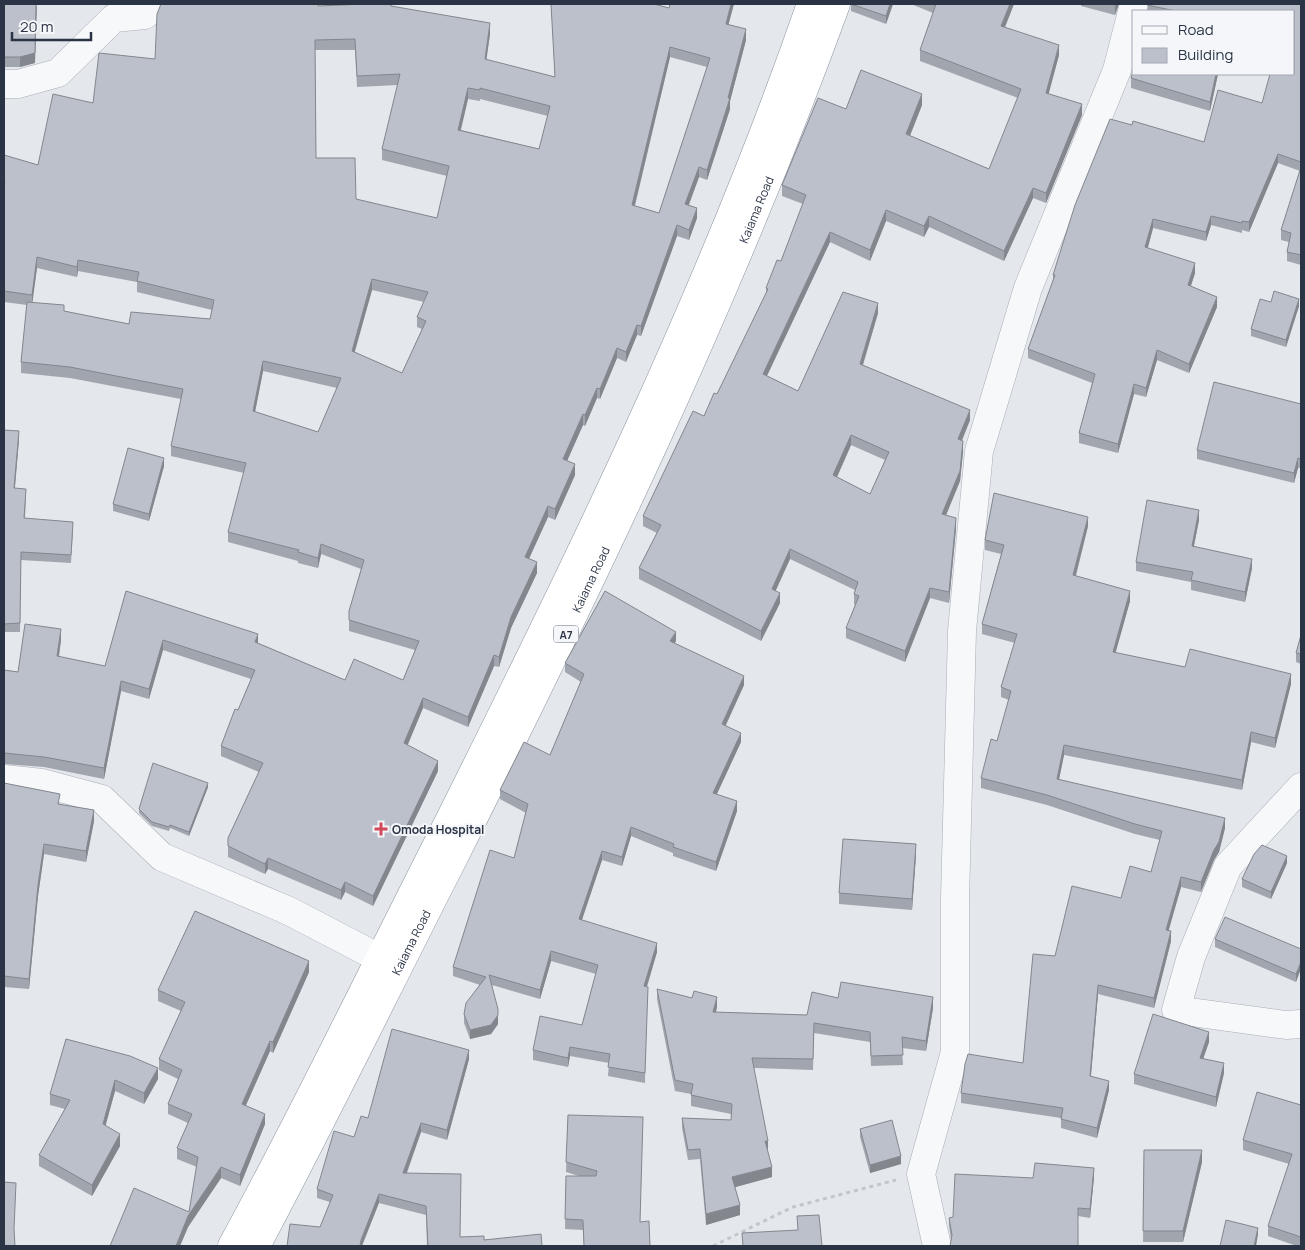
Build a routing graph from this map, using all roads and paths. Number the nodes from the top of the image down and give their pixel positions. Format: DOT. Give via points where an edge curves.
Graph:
graph roads {
  1 [pos="148,4"];
  2 [pos="811,4"];
  3 [pos="836,4"];
  4 [pos="1132,12"];
  5 [pos="4,84"];
  6 [pos="4,779"];
  7 [pos="1301,787"];
  8 [pos="379,958"];
  9 [pos="1301,1024"];
  10 [pos="921,1174"];
  11 [pos="232,1246"];
  12 [pos="256,1246"];
  13 [pos="713,1246"];
  14 [pos="937,1246"];
  1 -- 5 [label="street" via="145,15 114,18 58,73 18,84"];
  2 -- 8 [label="highway, Kaiama Road / A7" via="759,145 674,349 535,649"];
  3 -- 12 [label="highway, Kaiama Road / A7" via="788,133 728,278 598,565"];
  4 -- 10 [label="street" via="1117,70 1028,288 979,451 962,630 955,899 955,1052"];
  6 -- 8 [label="street" via="42,783 102,799 162,857 289,911"];
  7 -- 9 [label="street" via="1228,866 1191,957 1176,1010 1286,1025"];
  8 -- 11 [label="highway, Kaiama Road / A7"];
  10 -- 13 [label="path" via="793,1207"];
  10 -- 14 [label="street"];
}
